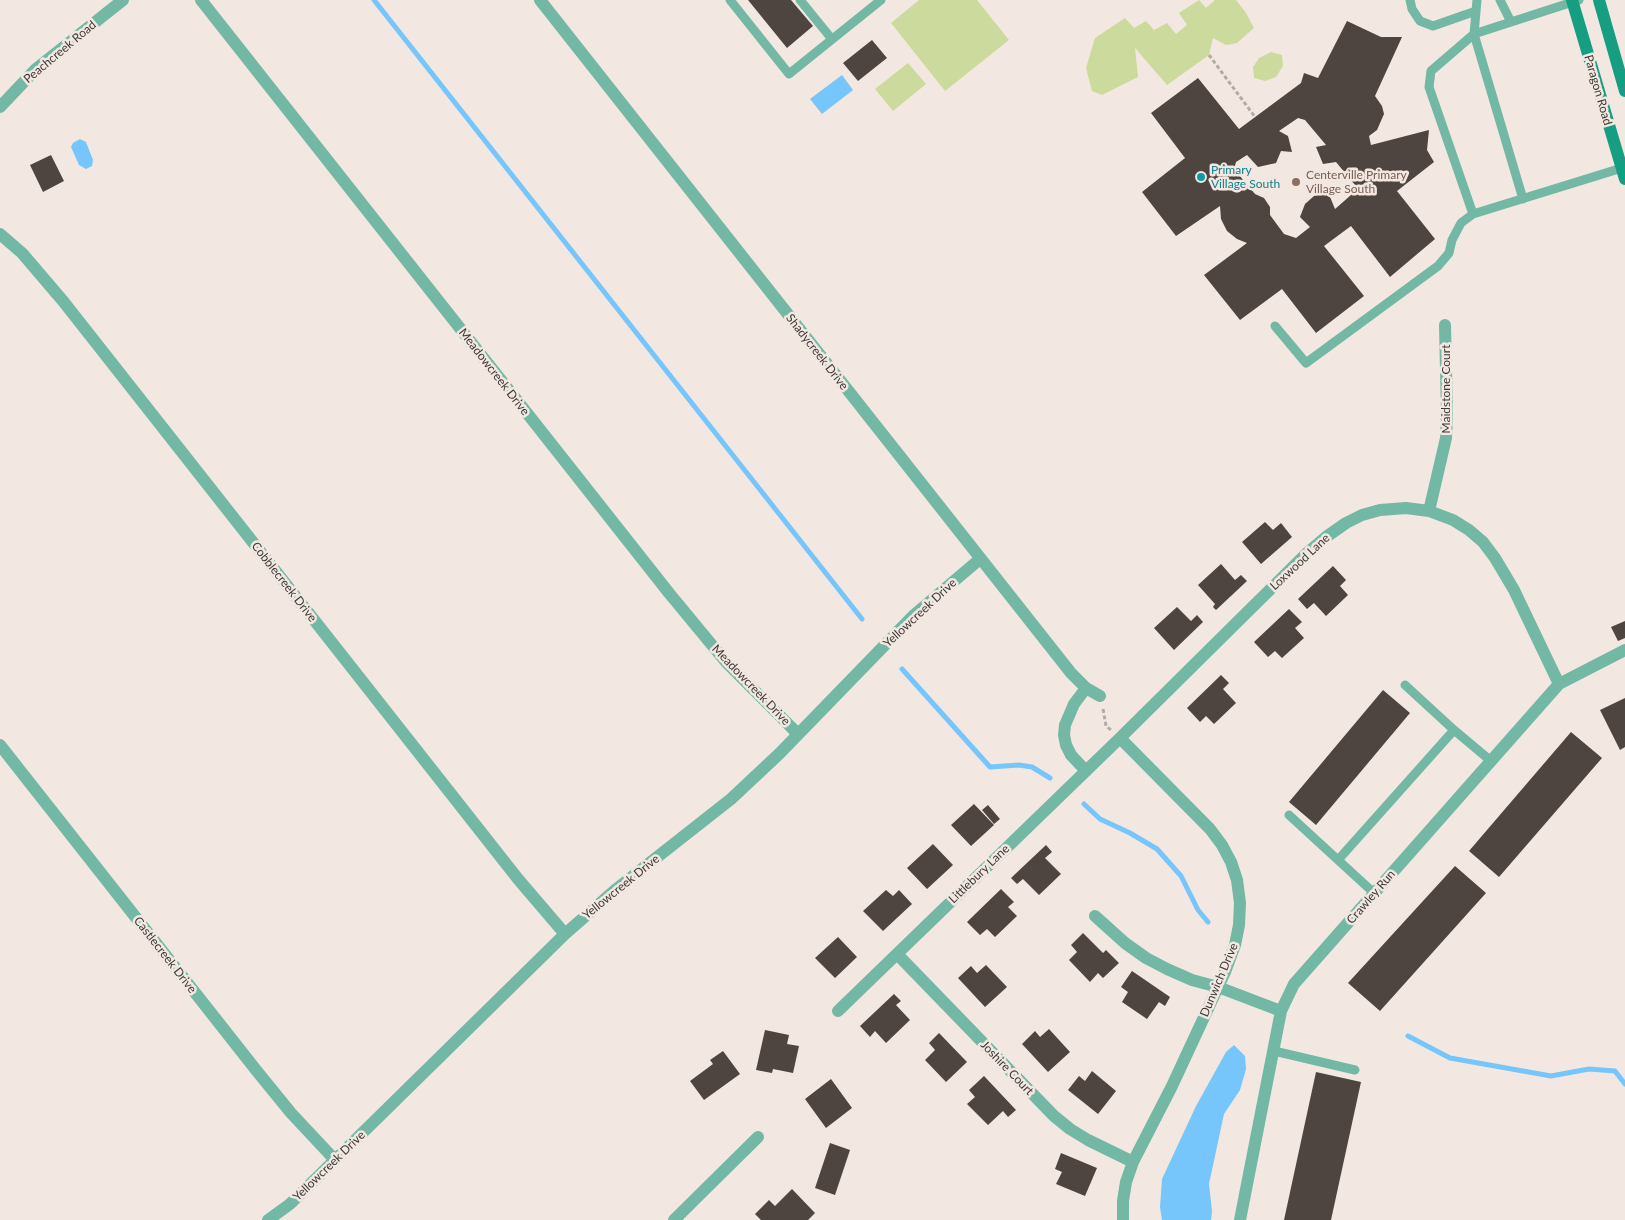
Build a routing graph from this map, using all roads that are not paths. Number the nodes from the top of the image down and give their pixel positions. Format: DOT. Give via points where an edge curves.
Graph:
graph roads {
  1 [pos="122,0"];
  2 [pos="201,0"];
  3 [pos="540,0"];
  4 [pos="730,0"];
  5 [pos="800,0"];
  6 [pos="881,0"];
  7 [pos="1410,0"];
  8 [pos="1477,0"];
  9 [pos="1500,0"];
  10 [pos="1599,0"];
  11 [pos="1574,1"];
  12 [pos="1476,11"];
  13 [pos="1512,22"];
  14 [pos="1474,34"];
  15 [pos="832,38"];
  16 [pos="1625,91"];
  17 [pos="0,107"];
  18 [pos="1624,171"];
  19 [pos="1524,199"];
  20 [pos="1473,214"];
  21 [pos="0,234"];
  22 [pos="1445,325"];
  23 [pos="1275,326"];
  24 [pos="1429,510"];
  25 [pos="980,559"];
  26 [pos="1625,650"];
  27 [pos="1559,684"];
  28 [pos="1404,685"];
  29 [pos="1086,688"];
  30 [pos="1100,696"];
  31 [pos="1454,730"];
  32 [pos="798,734"];
  33 [pos="1120,738"];
  34 [pos="0,745"];
  35 [pos="1491,761"];
  36 [pos="1086,771"];
  37 [pos="1288,815"];
  38 [pos="1338,860"];
  39 [pos="1374,893"];
  40 [pos="1095,916"];
  41 [pos="566,934"];
  42 [pos="897,954"];
  43 [pos="1218,987"];
  44 [pos="838,1011"];
  45 [pos="1281,1011"];
  46 [pos="1274,1051"];
  47 [pos="1355,1070"];
  48 [pos="758,1137"];
  49 [pos="335,1160"];
  50 [pos="1133,1162"];
  51 [pos="268,1220"];
  52 [pos="674,1220"];
  53 [pos="1123,1220"];
  54 [pos="1240,1220"];
  1 -- 17 [label="street, Peachcreek Road" via="36,69"];
  2 -- 32 [label="street, Meadowcreek Drive" via="669,593 726,662"];
  3 -- 25 [label="street, Shadycreek Drive"];
  4 -- 15 [label="lane" via="789,74"];
  5 -- 15 [label="lane"];
  6 -- 15 [label="lane"];
  7 -- 12 [label="lane" via="1420,21 1433,26"];
  8 -- 12 [label="lane"];
  9 -- 13 [label="lane"];
  10 -- 16 [label="street, Paragon Road"];
  11 -- 13 [label="lane"];
  11 -- 18 [label="street, Paragon Road"];
  12 -- 14 [label="lane"];
  13 -- 14 [label="lane"];
  14 -- 19 [label="lane"];
  14 -- 20 [label="lane" via="1431,71 1429,87"];
  18 -- 19 [label="lane"];
  19 -- 20 [label="lane"];
  20 -- 23 [label="lane" via="1460,223 1449,253 1438,266 1306,364"];
  21 -- 41 [label="street, Cobblecreek Drive" via="22,253 63,301 494,848"];
  22 -- 24 [label="street, Maidstone Court" via="1446,438"];
  24 -- 27 [label="street, Loxwood Lane" via="1469,530 1496,558"];
  24 -- 33 [label="street, Loxwood Lane" via="1380,510 1354,519 1326,537"];
  25 -- 29 [label="street, Shadycreek Drive"];
  25 -- 32 [label="street, Yellowcreek Drive" via="914,615"];
  26 -- 27 [label="street, Crawley Run"];
  27 -- 35 [label="street, Crawley Run"];
  28 -- 31 [label="lane"];
  29 -- 30 [label="street, Shadycreek Drive"];
  29 -- 36 [label="street" via="1074,704 1064,735 1071,755"];
  31 -- 35 [label="lane"];
  31 -- 38 [label="lane"];
  32 -- 41 [label="street, Yellowcreek Drive" via="731,800 614,891"];
  33 -- 36 [label="street, Littlebury Lane"];
  33 -- 43 [label="street, Dunwich Drive" via="1210,830 1231,862 1240,903 1239,925 1235,945"];
  34 -- 49 [label="street, Castlecreek Drive" via="256,1070"];
  35 -- 39 [label="street, Crawley Run"];
  36 -- 42 [label="street, Littlebury Lane"];
  37 -- 38 [label="lane"];
  38 -- 39 [label="lane"];
  39 -- 45 [label="street, Crawley Run" via="1294,984"];
  40 -- 43 [label="street" via="1146,958 1192,980"];
  41 -- 49 [label="street, Yellowcreek Drive"];
  42 -- 44 [label="street, Littlebury Lane"];
  42 -- 50 [label="street, Joshire Court" via="1054,1116 1076,1133"];
  43 -- 45 [label="street"];
  43 -- 50 [label="street, Dunwich Drive"];
  45 -- 46 [label="street, Crawley Run"];
  46 -- 47 [label="lane"];
  46 -- 54 [label="street, Crawley Run"];
  48 -- 52 [label="street"];
  49 -- 51 [label="street, Yellowcreek Drive" via="290,1204"];
  50 -- 53 [label="street, Dunwich Drive" via="1126,1182"];
}
